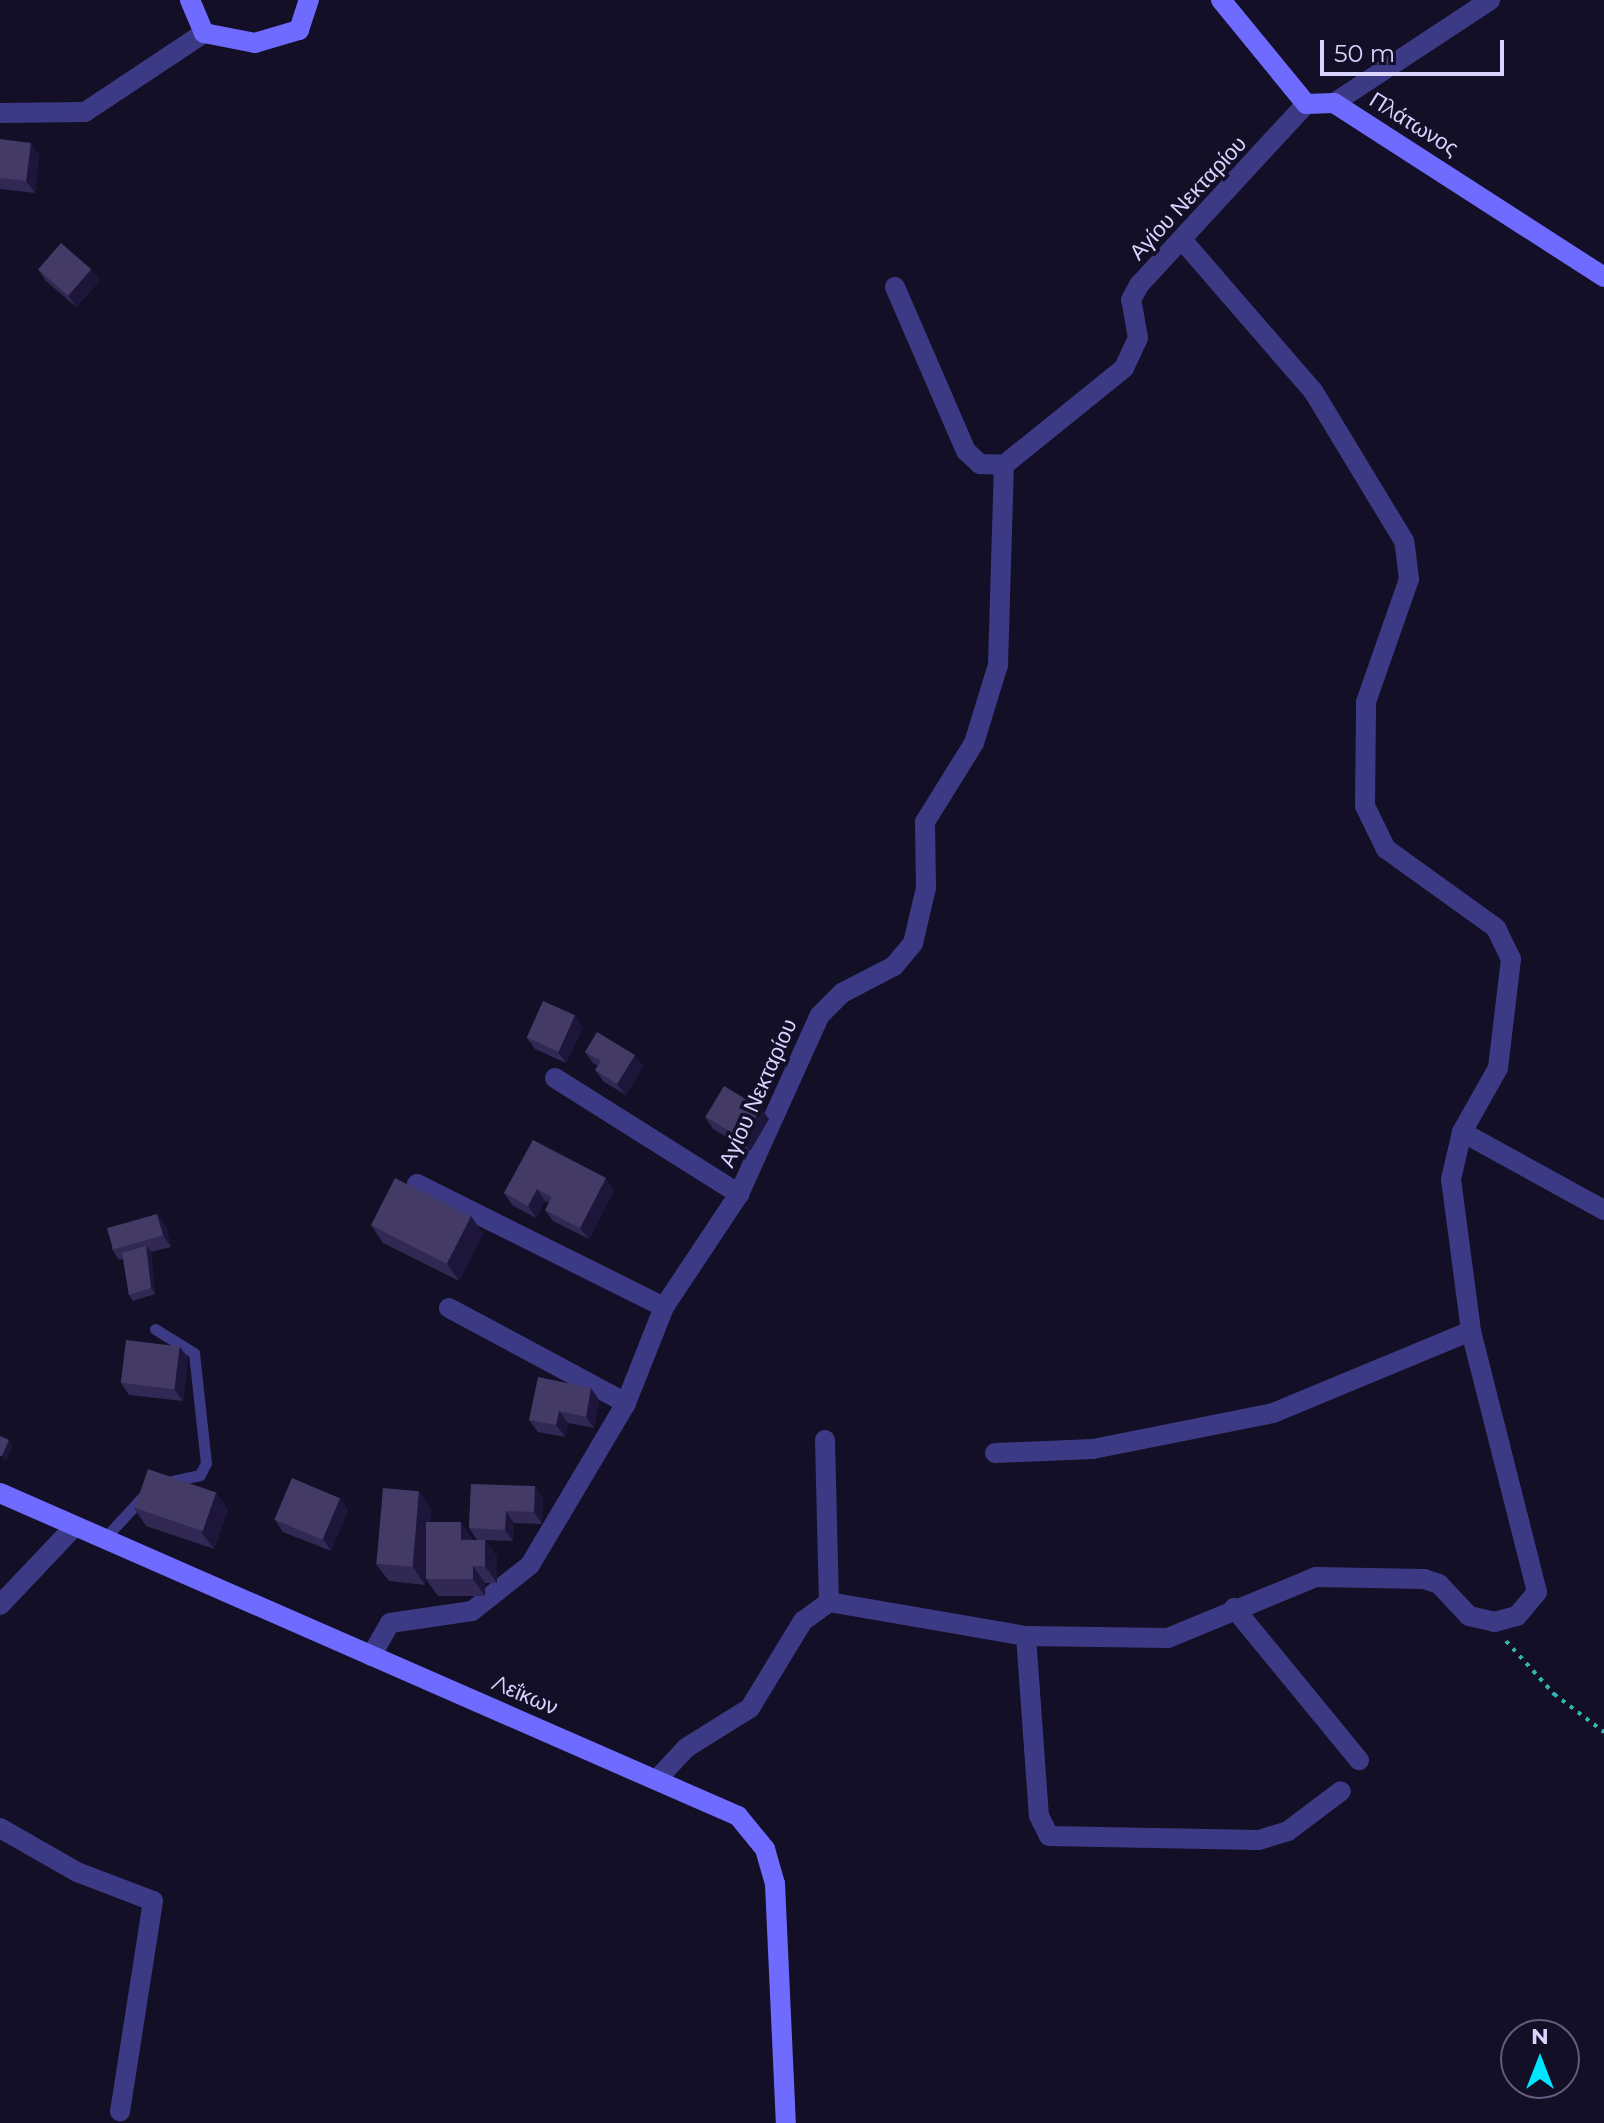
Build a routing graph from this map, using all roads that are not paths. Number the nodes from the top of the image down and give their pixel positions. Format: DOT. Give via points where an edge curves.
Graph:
graph roads {
  1 [pos="190,0"];
  2 [pos="309,0"];
  3 [pos="1221,0"];
  4 [pos="1490,0"];
  5 [pos="204,33"];
  6 [pos="1334,103"];
  7 [pos="1306,104"];
  8 [pos="0,113"];
  9 [pos="1184,242"];
  10 [pos="1604,277"];
  11 [pos="895,287"];
  12 [pos="1004,465"];
  13 [pos="555,1078"];
  14 [pos="1462,1132"];
  15 [pos="417,1184"];
  16 [pos="739,1194"];
  17 [pos="1604,1210"];
  18 [pos="664,1307"];
  19 [pos="449,1308"];
  20 [pos="155,1329"];
  21 [pos="1471,1331"];
  22 [pos="626,1403"];
  23 [pos="825,1440"];
  24 [pos="995,1453"];
  25 [pos="0,1493"];
  26 [pos="74,1527"];
  27 [pos="102,1540"];
  28 [pos="829,1602"];
  29 [pos="0,1605"];
  30 [pos="1234,1608"];
  31 [pos="1026,1636"];
  32 [pos="371,1656"];
  33 [pos="1359,1760"];
  34 [pos="660,1776"];
  35 [pos="1341,1791"];
  36 [pos="0,1828"];
  37 [pos="120,2111"];
  38 [pos="786,2123"];
  1 -- 5 [label="street"];
  2 -- 5 [label="street" via="299,30 255,43"];
  3 -- 7 [label="street"];
  4 -- 6 [label="street"];
  5 -- 8 [label="street" via="85,112"];
  6 -- 7 [label="street, Πλάτωνος"];
  6 -- 10 [label="street, Πλάτωνος"];
  7 -- 9 [label="street, Αγίου Νεκταρίου"];
  9 -- 12 [label="street, Αγίου Νεκταρίου" via="1131,300 1138,338 1129,361"];
  9 -- 14 [label="street" via="1313,391 1404,541 1409,579 1366,702 1365,806 1386,849 1496,928 1511,959 1498,1068"];
  11 -- 12 [label="street" via="966,451 980,464"];
  12 -- 16 [label="street, Αγίου Νεκταρίου" via="998,665 974,743 925,822 926,888 913,943 894,966 842,993 820,1015"];
  13 -- 16 [label="street"];
  14 -- 17 [label="street"];
  14 -- 21 [label="street" via="1451,1179"];
  15 -- 18 [label="street"];
  16 -- 18 [label="street, Αγίου Νεκταρίου"];
  18 -- 22 [label="street, Αγίου Νεκταρίου"];
  19 -- 22 [label="street"];
  20 -- 27 [label="lane" via="194,1353 206,1463 200,1475 143,1493"];
  21 -- 24 [label="street" via="1273,1413 1093,1449"];
  21 -- 30 [label="street" via="1517,1524 1536,1573 1531,1604 1494,1622 1469,1616 1439,1584 1424,1579 1316,1577"];
  22 -- 32 [label="street, Αγίου Νεκταρίου" via="520,1577 472,1611 390,1623"];
  23 -- 28 [label="street"];
  25 -- 26 [label="street, Λεΐκων"];
  26 -- 27 [label="street, Λεΐκων"];
  26 -- 29 [label="street"];
  27 -- 32 [label="street, Λεΐκων"];
  28 -- 31 [label="street"];
  28 -- 34 [label="street" via="803,1621 750,1708 686,1748"];
  30 -- 31 [label="street" via="1168,1638"];
  30 -- 33 [label="street"];
  31 -- 35 [label="street" via="1039,1816 1049,1836 1259,1840 1288,1831"];
  32 -- 34 [label="street, Λεΐκων"];
  34 -- 38 [label="street, Λεΐκων" via="731,1811 765,1849 778,1916"];
  36 -- 37 [label="street" via="77,1872 153,1901"];
}
